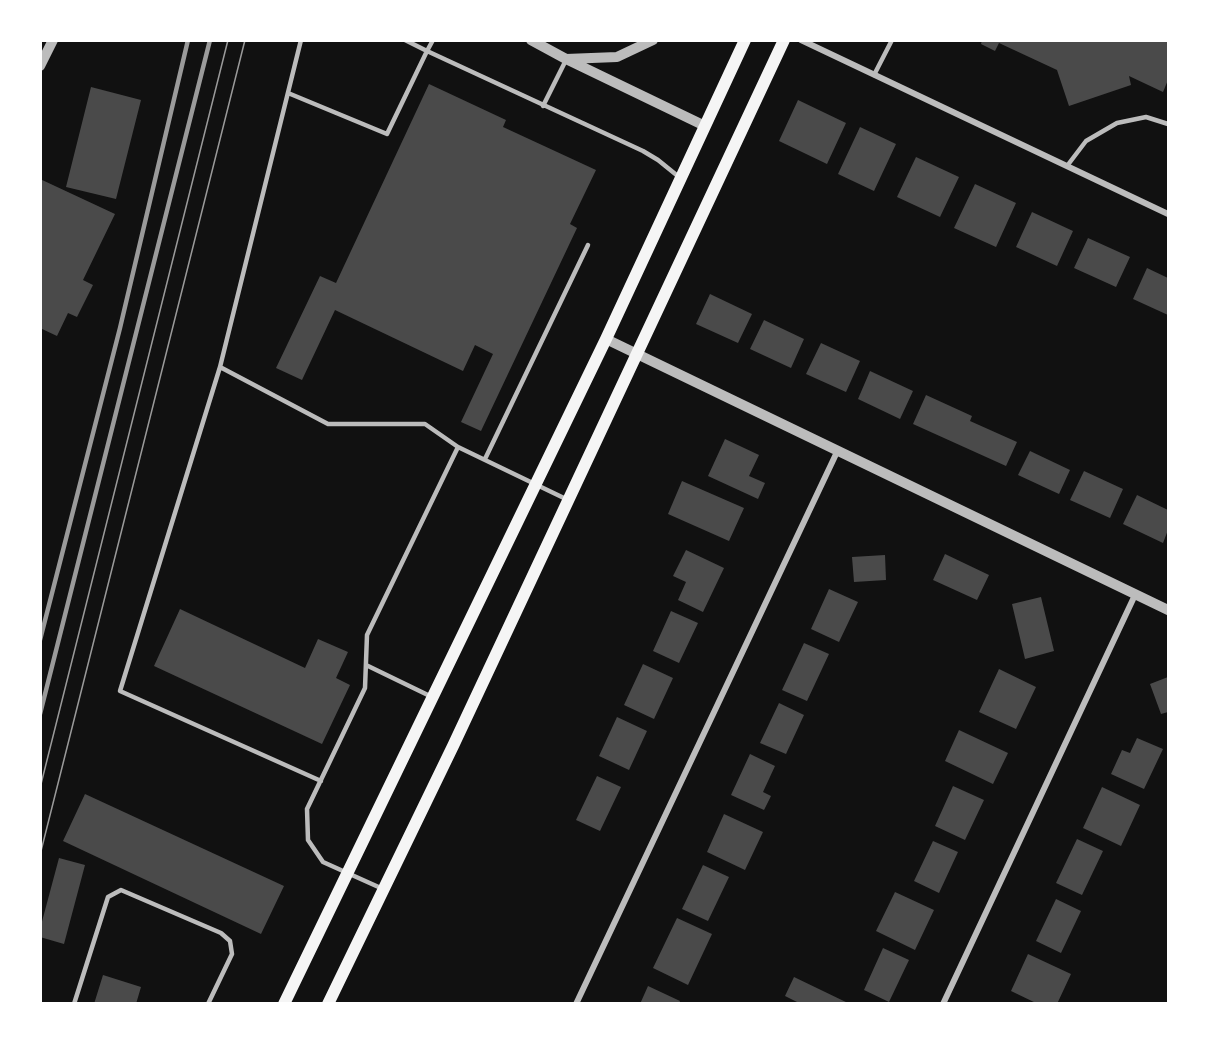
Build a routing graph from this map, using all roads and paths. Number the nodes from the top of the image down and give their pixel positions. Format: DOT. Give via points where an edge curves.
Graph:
graph roads {
  1 [pos="301,40"];
  2 [pos="405,40"];
  3 [pos="433,40"];
  4 [pos="531,40"];
  5 [pos="653,40"];
  6 [pos="745,40"];
  7 [pos="784,40"];
  8 [pos="801,40"];
  9 [pos="892,40"];
  10 [pos="48,44"];
  11 [pos="428,51"];
  12 [pos="566,59"];
  13 [pos="40,66"];
  14 [pos="874,75"];
  15 [pos="288,93"];
  16 [pos="543,106"];
  17 [pos="1168,124"];
  18 [pos="705,126"];
  19 [pos="1067,166"];
  20 [pos="680,178"];
  21 [pos="1168,214"];
  22 [pos="588,245"];
  23 [pos="606,339"];
  24 [pos="637,354"];
  25 [pos="220,367"];
  26 [pos="458,447"];
  27 [pos="837,452"];
  28 [pos="485,459"];
  29 [pos="536,484"];
  30 [pos="569,500"];
  31 [pos="1135,595"];
  32 [pos="1168,610"];
  33 [pos="366,665"];
  34 [pos="432,697"];
  35 [pos="321,781"];
  36 [pos="347,873"];
  37 [pos="383,889"];
  38 [pos="74,1004"];
  39 [pos="208,1004"];
  40 [pos="284,1004"];
  41 [pos="328,1004"];
  42 [pos="576,1004"];
  43 [pos="943,1004"];
  1 -- 15 [label="lane"];
  2 -- 11 [label="lane"];
  3 -- 11 [label="lane"];
  4 -- 12 [label="street"];
  5 -- 12 [label="street" via="617,57"];
  6 -- 18 [label="main road"];
  7 -- 24 [label="main road"];
  8 -- 14 [label="street"];
  9 -- 14 [label="lane"];
  10 -- 13 [label="street"];
  11 -- 15 [label="lane" via="387,134"];
  11 -- 16 [label="lane"];
  12 -- 16 [label="lane"];
  12 -- 18 [label="street"];
  14 -- 19 [label="street"];
  15 -- 25 [label="lane"];
  16 -- 20 [label="lane" via="643,151"];
  17 -- 19 [label="lane" via="1146,117 1118,123 1086,141"];
  18 -- 20 [label="main road"];
  19 -- 21 [label="street"];
  20 -- 23 [label="main road"];
  22 -- 28 [label="lane"];
  23 -- 24 [label="street"];
  23 -- 29 [label="main road"];
  24 -- 27 [label="street"];
  24 -- 30 [label="main road"];
  25 -- 26 [label="lane" via="328,424 425,424"];
  25 -- 35 [label="lane" via="120,691"];
  26 -- 28 [label="lane"];
  26 -- 33 [label="lane" via="367,635"];
  27 -- 31 [label="street"];
  27 -- 42 [label="street"];
  28 -- 29 [label="lane"];
  29 -- 30 [label="lane"];
  29 -- 34 [label="main road"];
  30 -- 37 [label="main road"];
  31 -- 32 [label="street"];
  31 -- 43 [label="street"];
  33 -- 34 [label="lane"];
  33 -- 35 [label="lane" via="365,688"];
  34 -- 36 [label="main road"];
  35 -- 36 [label="lane" via="307,809 308,840 323,862"];
  36 -- 37 [label="lane"];
  36 -- 40 [label="main road"];
  37 -- 41 [label="main road"];
  38 -- 39 [label="lane" via="108,897 122,890 221,933 230,941 232,954"];
}
